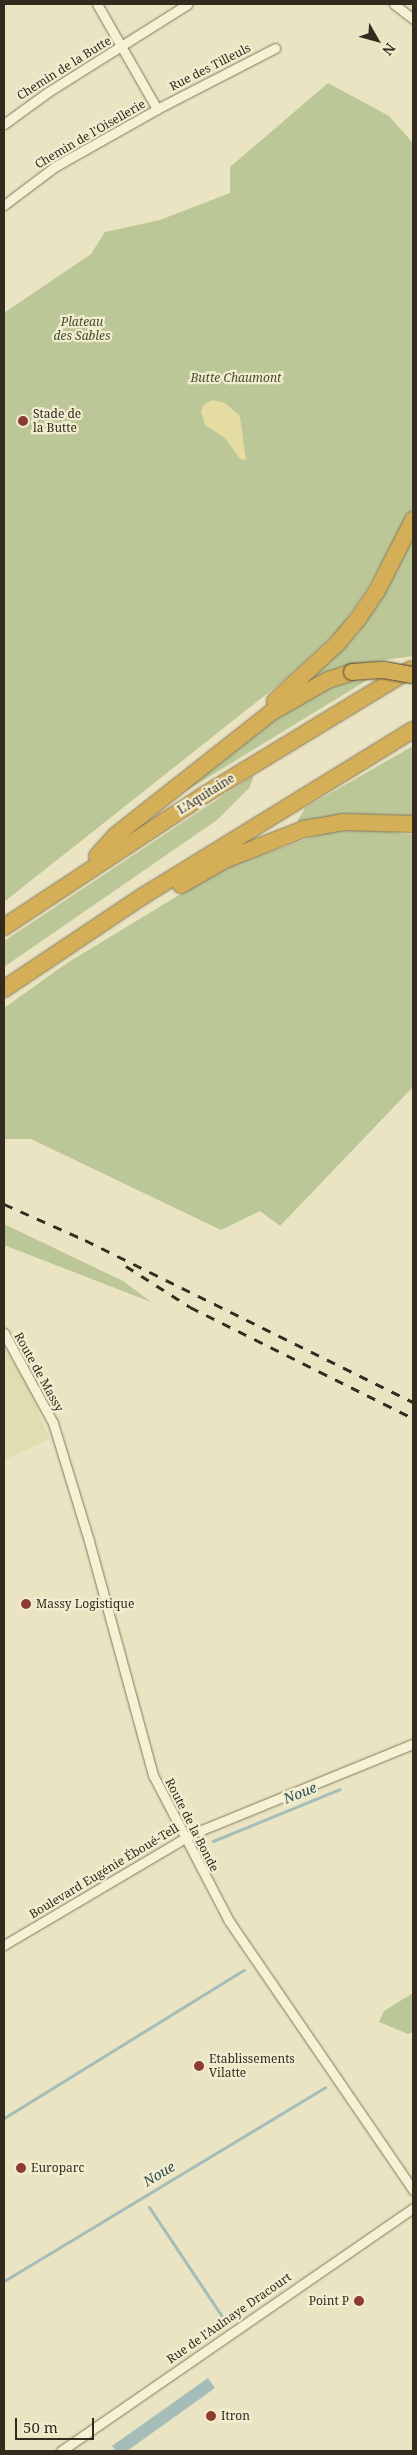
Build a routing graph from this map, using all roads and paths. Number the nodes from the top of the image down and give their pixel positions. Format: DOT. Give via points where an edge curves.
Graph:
graph roads {
  1 [pos="97,4"];
  2 [pos="188,4"];
  3 [pos="394,4"];
  4 [pos="413,19"];
  5 [pos="122,46"];
  6 [pos="275,48"];
  7 [pos="157,109"];
  8 [pos="4,124"];
  9 [pos="4,205"];
  10 [pos="413,520"];
  11 [pos="413,668"];
  12 [pos="413,676"];
  13 [pos="329,717"];
  14 [pos="413,725"];
  15 [pos="252,728"];
  16 [pos="413,730"];
  17 [pos="391,742"];
  18 [pos="413,824"];
  19 [pos="82,873"];
  20 [pos="143,896"];
  21 [pos="4,927"];
  22 [pos="4,989"];
  23 [pos="4,1333"];
  24 [pos="53,1423"];
  25 [pos="413,1744"];
  26 [pos="184,1838"];
  27 [pos="4,1945"];
  28 [pos="413,2190"];
  29 [pos="413,2208"];
  30 [pos="61,2451"];
  1 -- 5 [label="street, Chemin de la Butte"];
  2 -- 5 [label="street"];
  3 -- 4 [label="street"];
  5 -- 7 [label="street, Chemin de l'Oisellerie"];
  5 -- 8 [label="street, Chemin de la Butte"];
  6 -- 7 [label="street, Rue des Tilleuls"];
  7 -- 9 [label="street, Chemin de l'Oisellerie" via="56,166"];
  10 -- 15 [label="highway" via="377,591 358,619 337,644 265,711"];
  11 -- 13 [label="highway, L'Aquitaine"];
  12 -- 13 [label="highway"];
  12 -- 15 [label="highway, bridge" via="384,670 352,672 304,692"];
  13 -- 19 [label="highway, L'Aquitaine"];
  14 -- 17 [label="highway"];
  15 -- 19 [label="highway" via="116,835"];
  16 -- 17 [label="highway"];
  17 -- 20 [label="highway"];
  18 -- 20 [label="highway" via="343,822 304,830 227,859 172,890"];
  19 -- 21 [label="highway, L'Aquitaine"];
  20 -- 22 [label="highway"];
  23 -- 24 [label="street, Route de Massy"];
  24 -- 26 [label="street, Route de la Bonde" via="153,1775"];
  25 -- 26 [label="street, Boulevard Eugénie Éboué-Tell"];
  26 -- 27 [label="street, Boulevard Eugénie Éboué-Tell"];
  26 -- 28 [label="street, Route de la Bonde" via="229,1921"];
  29 -- 30 [label="street, Rue de l'Aulnaye Dracourt"];
}
